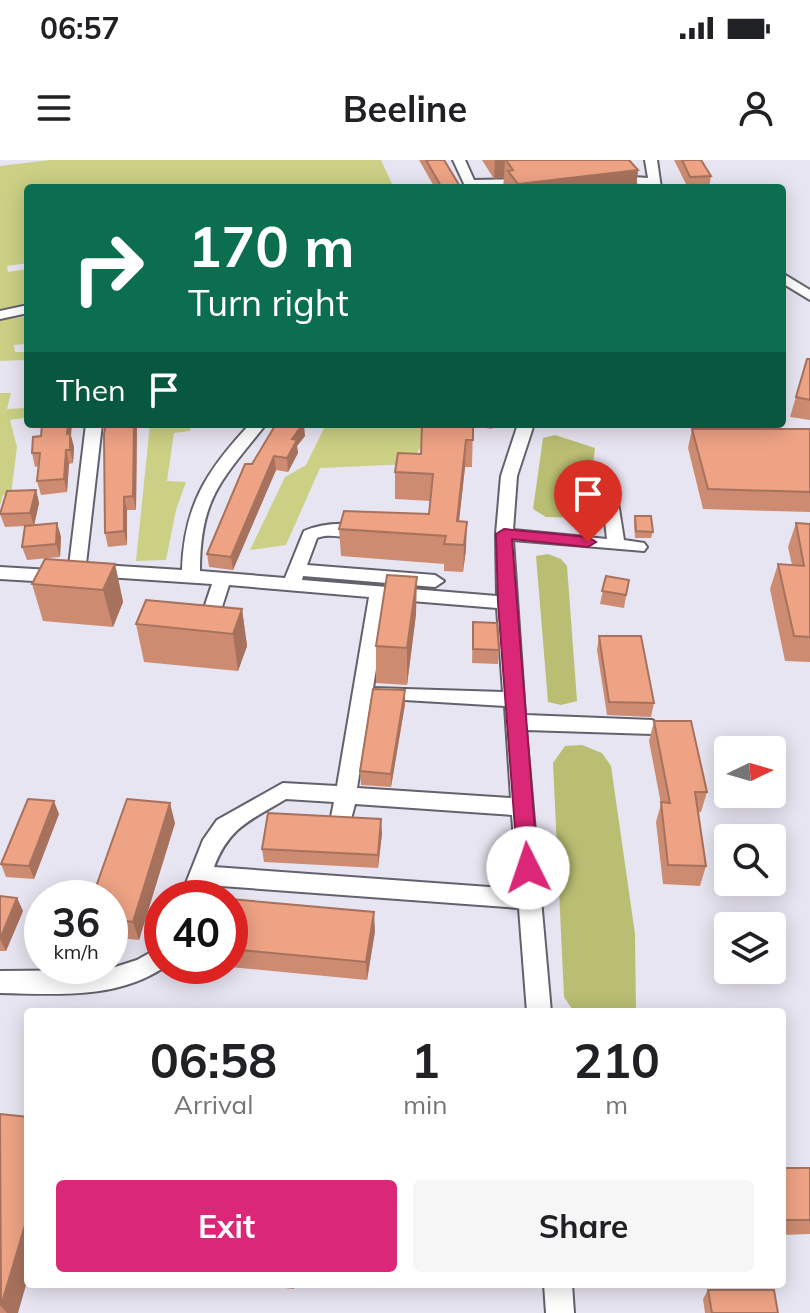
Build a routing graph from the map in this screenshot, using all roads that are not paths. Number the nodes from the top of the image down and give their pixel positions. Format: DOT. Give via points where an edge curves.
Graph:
graph roads {
  1 [pos="459,160"];
  2 [pos="652,164"];
  3 [pos="543,180"];
  4 [pos="561,183"];
  5 [pos="471,184"];
  6 [pos="509,184"];
  7 [pos="648,184"];
  8 [pos="655,184"];
  9 [pos="786,280"];
  10 [pos="810,296"];
  11 [pos="24,310"];
  12 [pos="0,315"];
  13 [pos="94,428"];
  14 [pos="254,428"];
  15 [pos="525,428"];
  16 [pos="610,493"];
  17 [pos="380,534"];
  18 [pos="504,534"];
  19 [pos="616,545"];
  20 [pos="638,547"];
  21 [pos="77,569"];
  22 [pos="0,573"];
  23 [pos="191,576"];
  24 [pos="294,578"];
  25 [pos="222,579"];
  26 [pos="435,581"];
  27 [pos="379,591"];
  28 [pos="506,603"];
  29 [pos="181,632"];
  30 [pos="362,692"];
  31 [pos="514,699"];
  32 [pos="516,722"];
  33 [pos="652,727"];
  34 [pos="345,795"];
  35 [pos="523,807"];
  36 [pos="342,817"];
  37 [pos="199,875"];
  38 [pos="197,880"];
  39 [pos="530,899"];
  40 [pos="144,968"];
  41 [pos="0,982"];
  42 [pos="539,1008"];
  43 [pos="558,1288"];
  44 [pos="560,1313"];
  1 -- 5 [label="street"];
  2 -- 4 [label="street"];
  2 -- 8 [label="street"];
  3 -- 6 [label="street"];
  4 -- 7 [label="street"];
  9 -- 10 [label="street"];
  11 -- 12 [label="street"];
  13 -- 21 [label="street"];
  14 -- 23 [label="street" via="206,487 193,538"];
  15 -- 18 [label="street" via="509,476"];
  16 -- 19 [label="street"];
  17 -- 24 [label="street" via="314,532 307,538"];
  18 -- 19 [label="street"];
  18 -- 28 [label="street"];
  19 -- 20 [label="street"];
  21 -- 22 [label="street" via="51,576"];
  21 -- 23 [label="street"];
  23 -- 25 [label="street"];
  24 -- 25 [label="street"];
  24 -- 26 [label="street"];
  24 -- 27 [label="street"];
  25 -- 29 [label="street" via="212,634"];
  27 -- 28 [label="street"];
  27 -- 30 [label="street"];
  28 -- 31 [label="street"];
  30 -- 31 [label="street"];
  30 -- 34 [label="street"];
  31 -- 32 [label="street"];
  32 -- 33 [label="street"];
  32 -- 35 [label="street"];
  34 -- 35 [label="street"];
  34 -- 36 [label="street"];
  34 -- 37 [label="street" via="283,791 265,799 225,826"];
  35 -- 39 [label="street"];
  37 -- 38 [label="street"];
  37 -- 39 [label="street"];
  39 -- 42 [label="street"];
  40 -- 41 [label="street" via="107,979"];
  43 -- 44 [label="street"];
}
